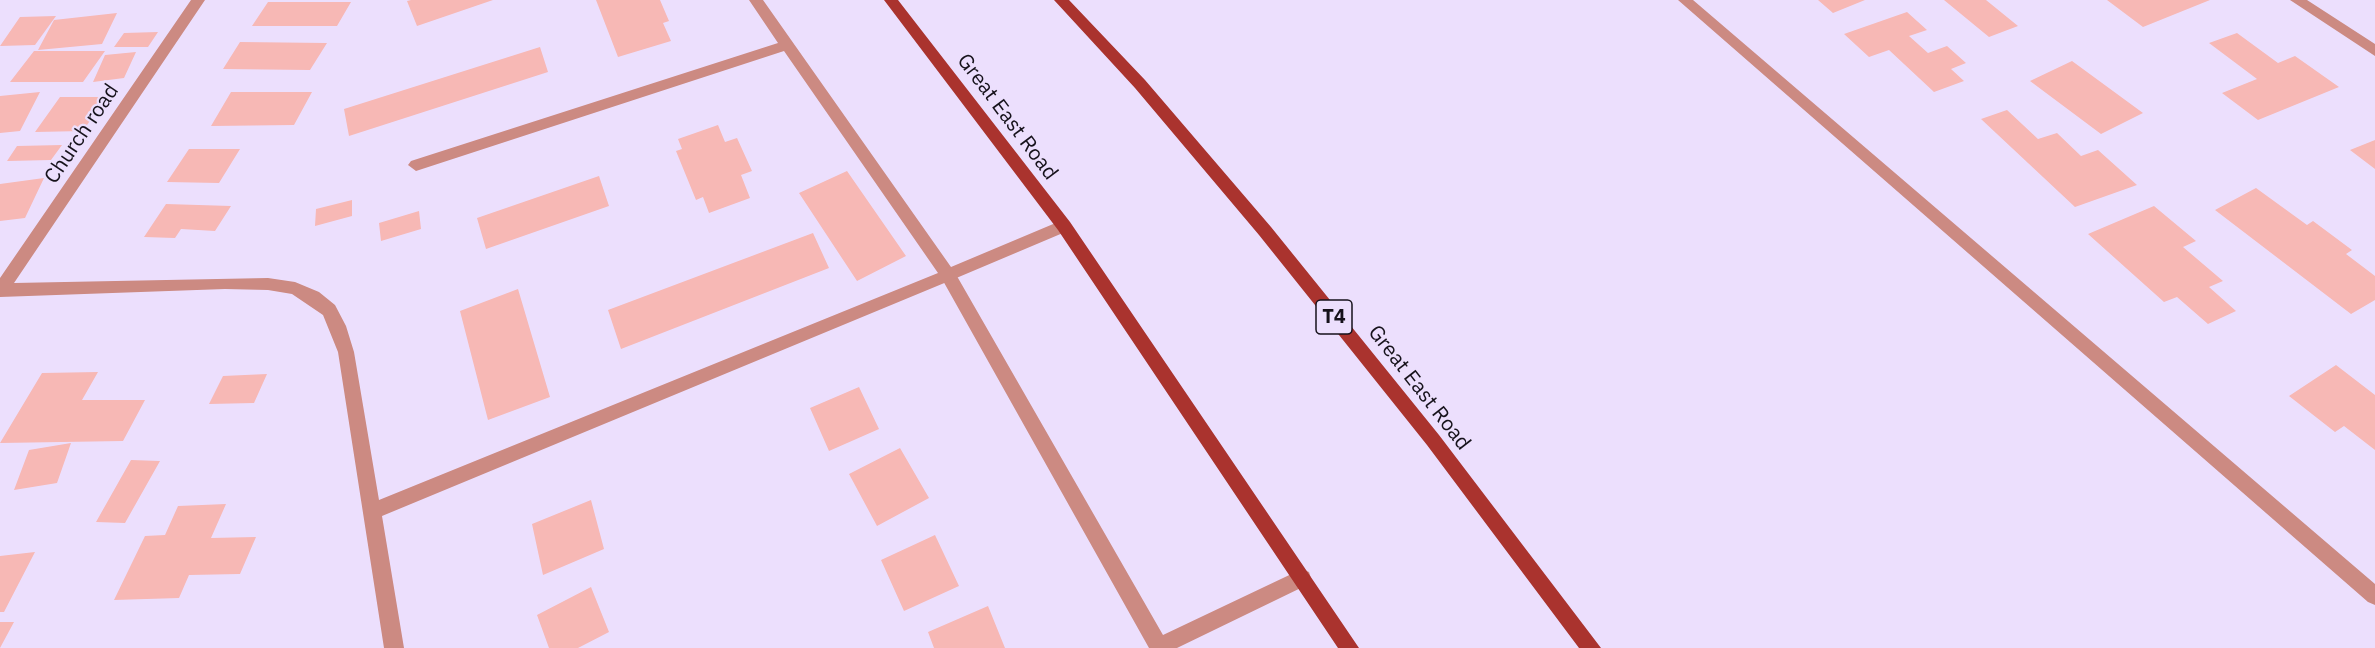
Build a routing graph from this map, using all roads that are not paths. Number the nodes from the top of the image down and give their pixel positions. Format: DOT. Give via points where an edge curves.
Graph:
graph roads {
  1 [pos="198,0"];
  2 [pos="756,0"];
  3 [pos="891,0"];
  4 [pos="1061,0"];
  5 [pos="1685,0"];
  6 [pos="2297,0"];
  7 [pos="786,45"];
  8 [pos="2375,51"];
  9 [pos="416,165"];
  10 [pos="1064,226"];
  11 [pos="948,275"];
  12 [pos="0,291"];
  13 [pos="370,512"];
  14 [pos="1302,578"];
  15 [pos="2375,596"];
  16 [pos="394,648"];
  17 [pos="1159,648"];
  18 [pos="1349,648"];
  19 [pos="1591,648"];
  1 -- 12 [label="street, Church road"];
  2 -- 7 [label="street"];
  3 -- 10 [label="main road, Great East Road"];
  4 -- 19 [label="main road, Great East Road / T4" via="1140,84 1265,231 1433,440"];
  5 -- 15 [label="street"];
  6 -- 8 [label="street"];
  7 -- 9 [label="street"];
  7 -- 11 [label="street"];
  10 -- 11 [label="street"];
  10 -- 14 [label="main road, Great East Road"];
  11 -- 13 [label="street"];
  11 -- 17 [label="street"];
  12 -- 13 [label="street" via="225,283 286,287 313,297 329,310 346,352"];
  13 -- 16 [label="street"];
  14 -- 17 [label="street"];
  14 -- 18 [label="main road, Great East Road"];
}
